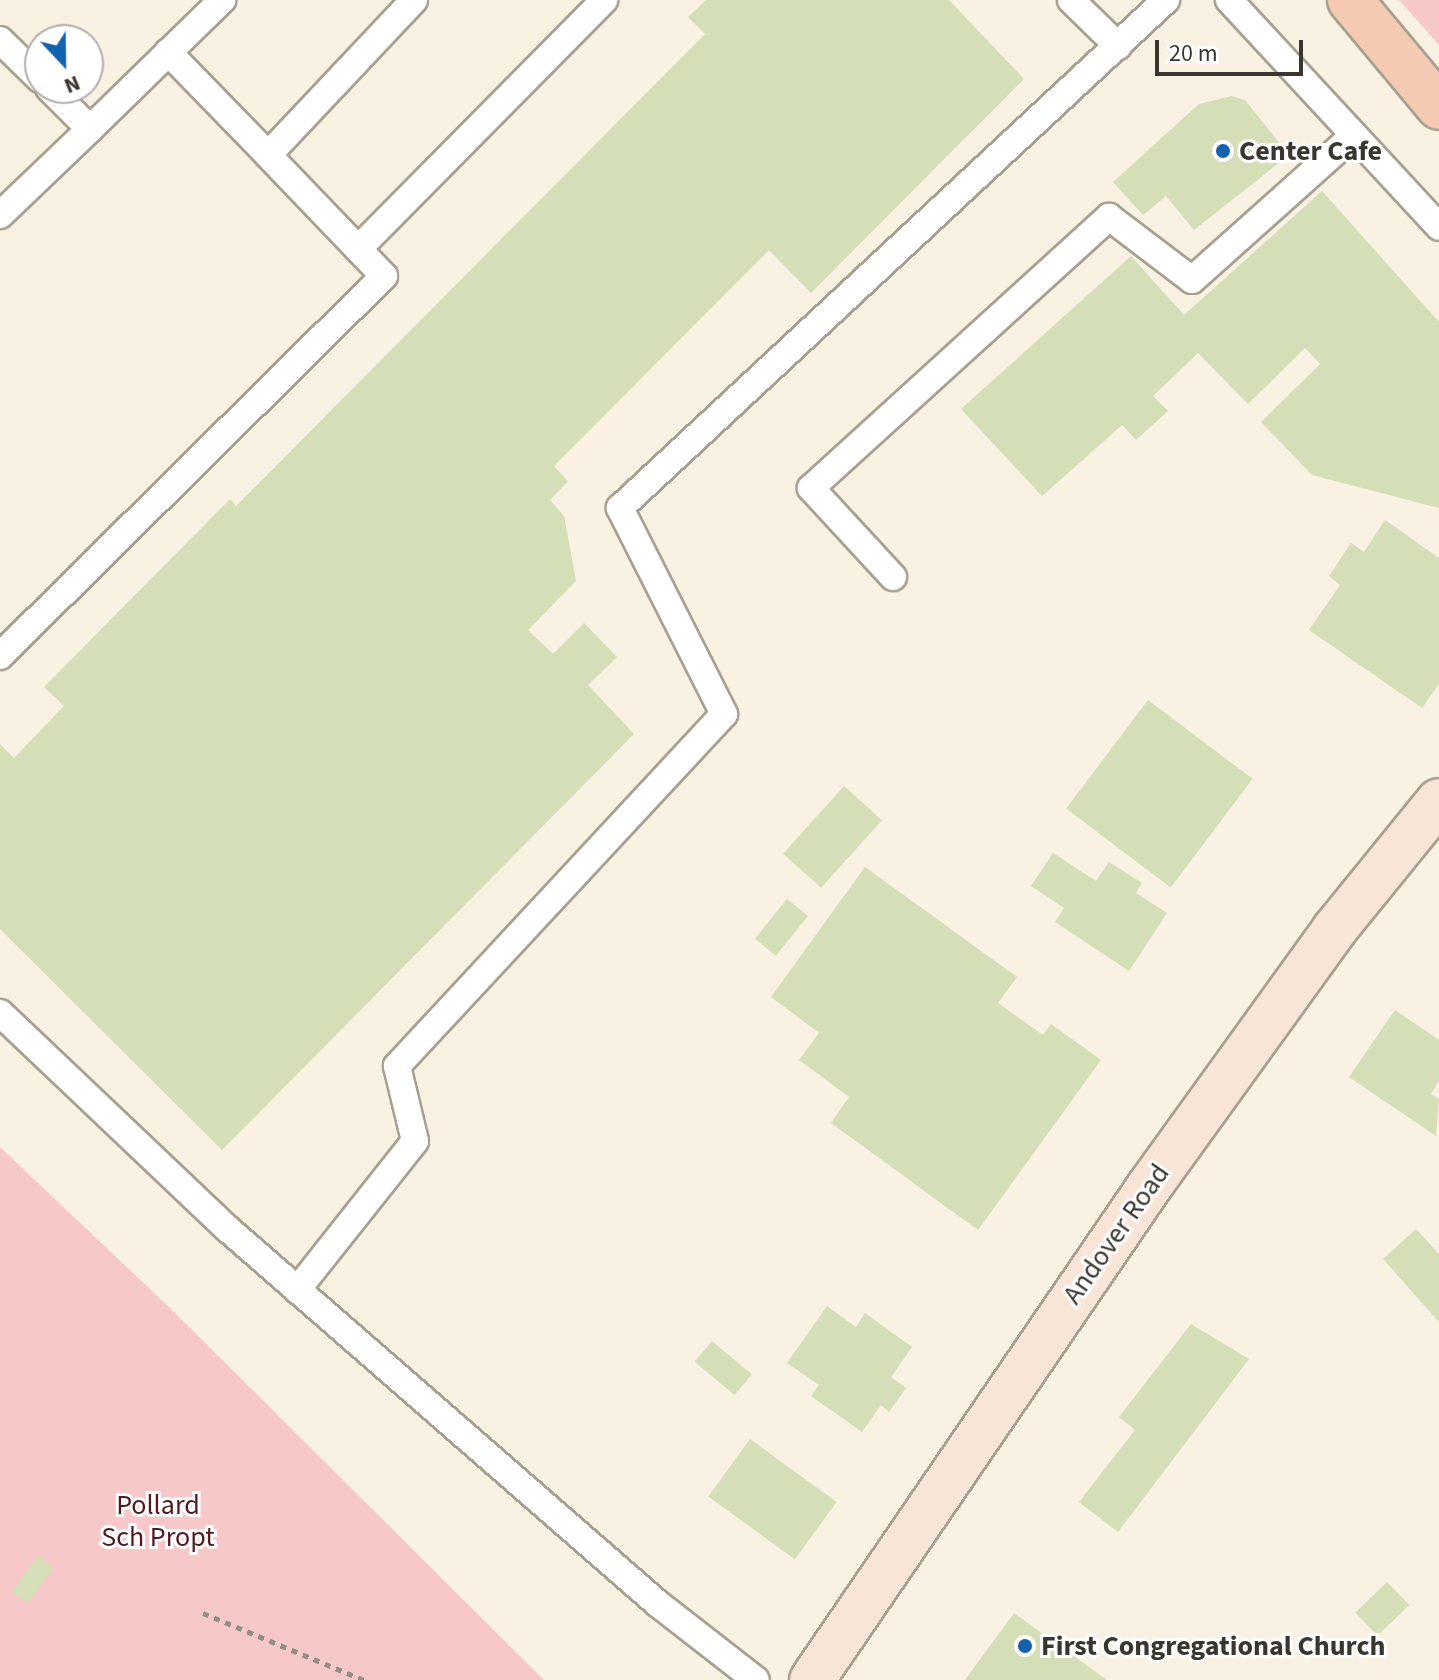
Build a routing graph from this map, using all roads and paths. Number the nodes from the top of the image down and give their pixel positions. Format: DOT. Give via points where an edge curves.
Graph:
graph roads {
  1 [pos="222,0"];
  2 [pos="414,0"];
  3 [pos="604,0"];
  4 [pos="1071,0"];
  5 [pos="1166,0"];
  6 [pos="1229,0"];
  7 [pos="1350,0"];
  8 [pos="0,40"];
  9 [pos="1118,46"];
  10 [pos="168,52"];
  11 [pos="24,63"];
  12 [pos="65,104"];
  13 [pos="1439,107"];
  14 [pos="90,129"];
  15 [pos="1354,135"];
  16 [pos="268,155"];
  17 [pos="0,215"];
  18 [pos="1439,227"];
  19 [pos="358,249"];
  20 [pos="893,577"];
  21 [pos="0,656"];
  22 [pos="1439,801"];
  23 [pos="0,1013"];
  24 [pos="297,1290"];
  25 [pos="203,1613"];
  26 [pos="364,1680"];
  27 [pos="756,1680"];
  28 [pos="812,1680"];
  1 -- 10 [label="lane"];
  2 -- 16 [label="lane"];
  3 -- 19 [label="lane"];
  4 -- 9 [label="lane"];
  5 -- 9 [label="lane"];
  6 -- 15 [label="lane"];
  7 -- 13 [label="main road"];
  8 -- 11 [label="lane"];
  9 -- 24 [label="lane" via="620,508 724,714 397,1066 415,1141"];
  10 -- 14 [label="lane"];
  10 -- 16 [label="lane"];
  12 -- 14 [label="lane"];
  14 -- 17 [label="lane"];
  15 -- 18 [label="lane"];
  15 -- 20 [label="lane" via="1192,280 1109,217 811,488"];
  16 -- 19 [label="lane"];
  19 -- 21 [label="lane" via="384,276"];
  22 -- 28 [label="main road, Andover Road" via="1334,930 1151,1184"];
  23 -- 24 [label="lane"];
  24 -- 27 [label="lane" via="657,1603"];
  25 -- 26 [label="path"];
}
